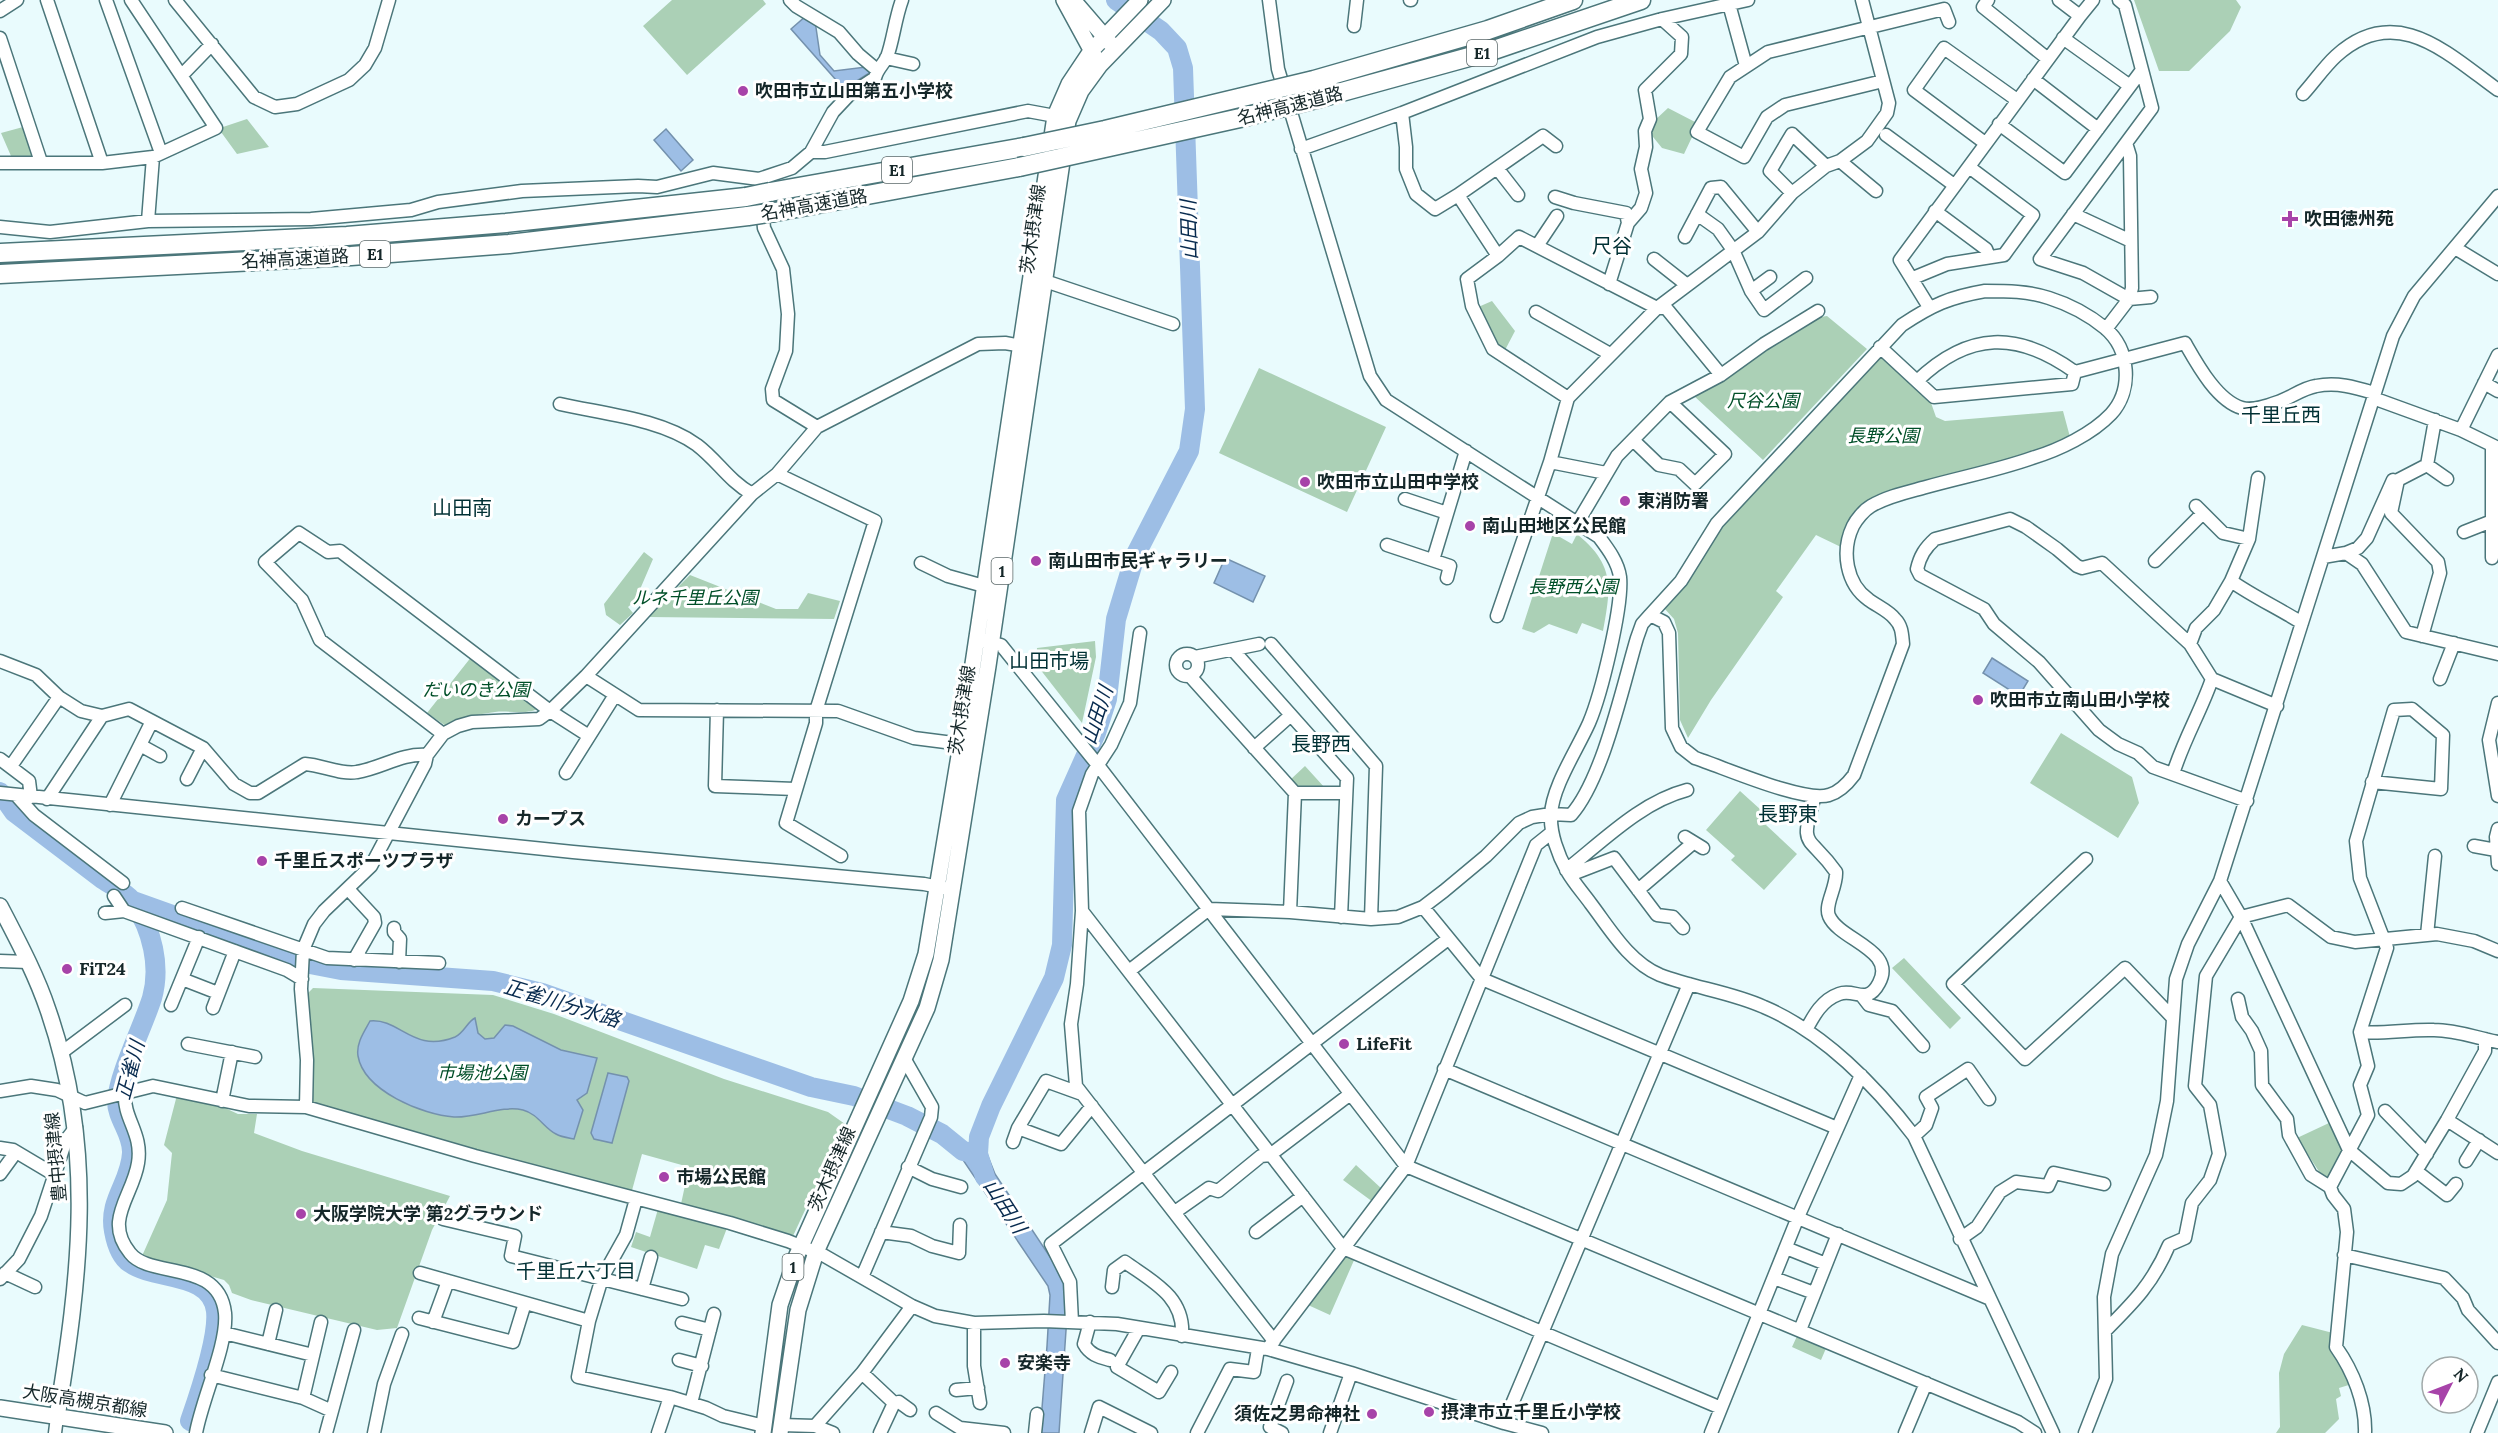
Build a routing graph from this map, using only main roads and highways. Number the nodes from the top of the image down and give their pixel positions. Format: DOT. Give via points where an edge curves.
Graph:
graph roads {
  1 [pos="1064,0"];
  2 [pos="1073,0"];
  3 [pos="1140,0"];
  4 [pos="1573,0"];
  5 [pos="1641,0"];
  6 [pos="1159,4"];
  7 [pos="1104,37"];
  8 [pos="1116,49"];
  9 [pos="1091,51"];
  10 [pos="1101,65"];
  11 [pos="0,253"];
  12 [pos="0,274"];
  13 [pos="1027,347"];
  14 [pos="984,641"];
  15 [pos="0,906"];
  16 [pos="0,1408"];
  17 [pos="57,1417"];
  18 [pos="780,1429"];
  19 [pos="763,1430"];
  20 [pos="165,1433"];
  1 -- 9 [label="main road"];
  2 -- 7 [label="main road"];
  3 -- 7 [label="main road, 茨木摂津線 / 1"];
  4 -- 11 [label="highway, 名神高速道路 / E1, bridge" via="1488,30 1314,80 1105,130 1024,147 765,185 746,197 348,236"];
  5 -- 12 [label="highway, 名神高速道路 / E1, bridge" via="1491,51 1240,118 1019,167 775,212 509,244"];
  6 -- 8 [label="main road, 茨木摂津線 / 1"];
  7 -- 8 [label="main road"];
  7 -- 9 [label="main road, 茨木摂津線 / 1"];
  8 -- 10 [label="main road, 茨木摂津線 / 1"];
  9 -- 10 [label="main road"];
  9 -- 13 [label="main road, 茨木摂津線 / 1" via="1069,84 1055,116"];
  10 -- 13 [label="main road, 茨木摂津線 / 1" via="1081,91 1068,121 1045,280"];
  13 -- 14 [label="main road, 茨木摂津線 / 1"];
  13 -- 14 [label="main road, 茨木摂津線 / 1" via="984,586"];
  14 -- 18 [label="main road, 茨木摂津線 / 1" via="954,889 941,960 927,1008 816,1252 798,1310"];
  14 -- 19 [label="main road, 茨木摂津線 / 1" via="961,744 926,954 911,1001 800,1246 780,1305"];
  15 -- 17 [label="main road, 豊中摂津線" via="48,1009 76,1127 81,1193 79,1249"];
  16 -- 17 [label="main road, 大阪高槻京都線"];
  17 -- 20 [label="main road, 大阪高槻京都線"];
}
